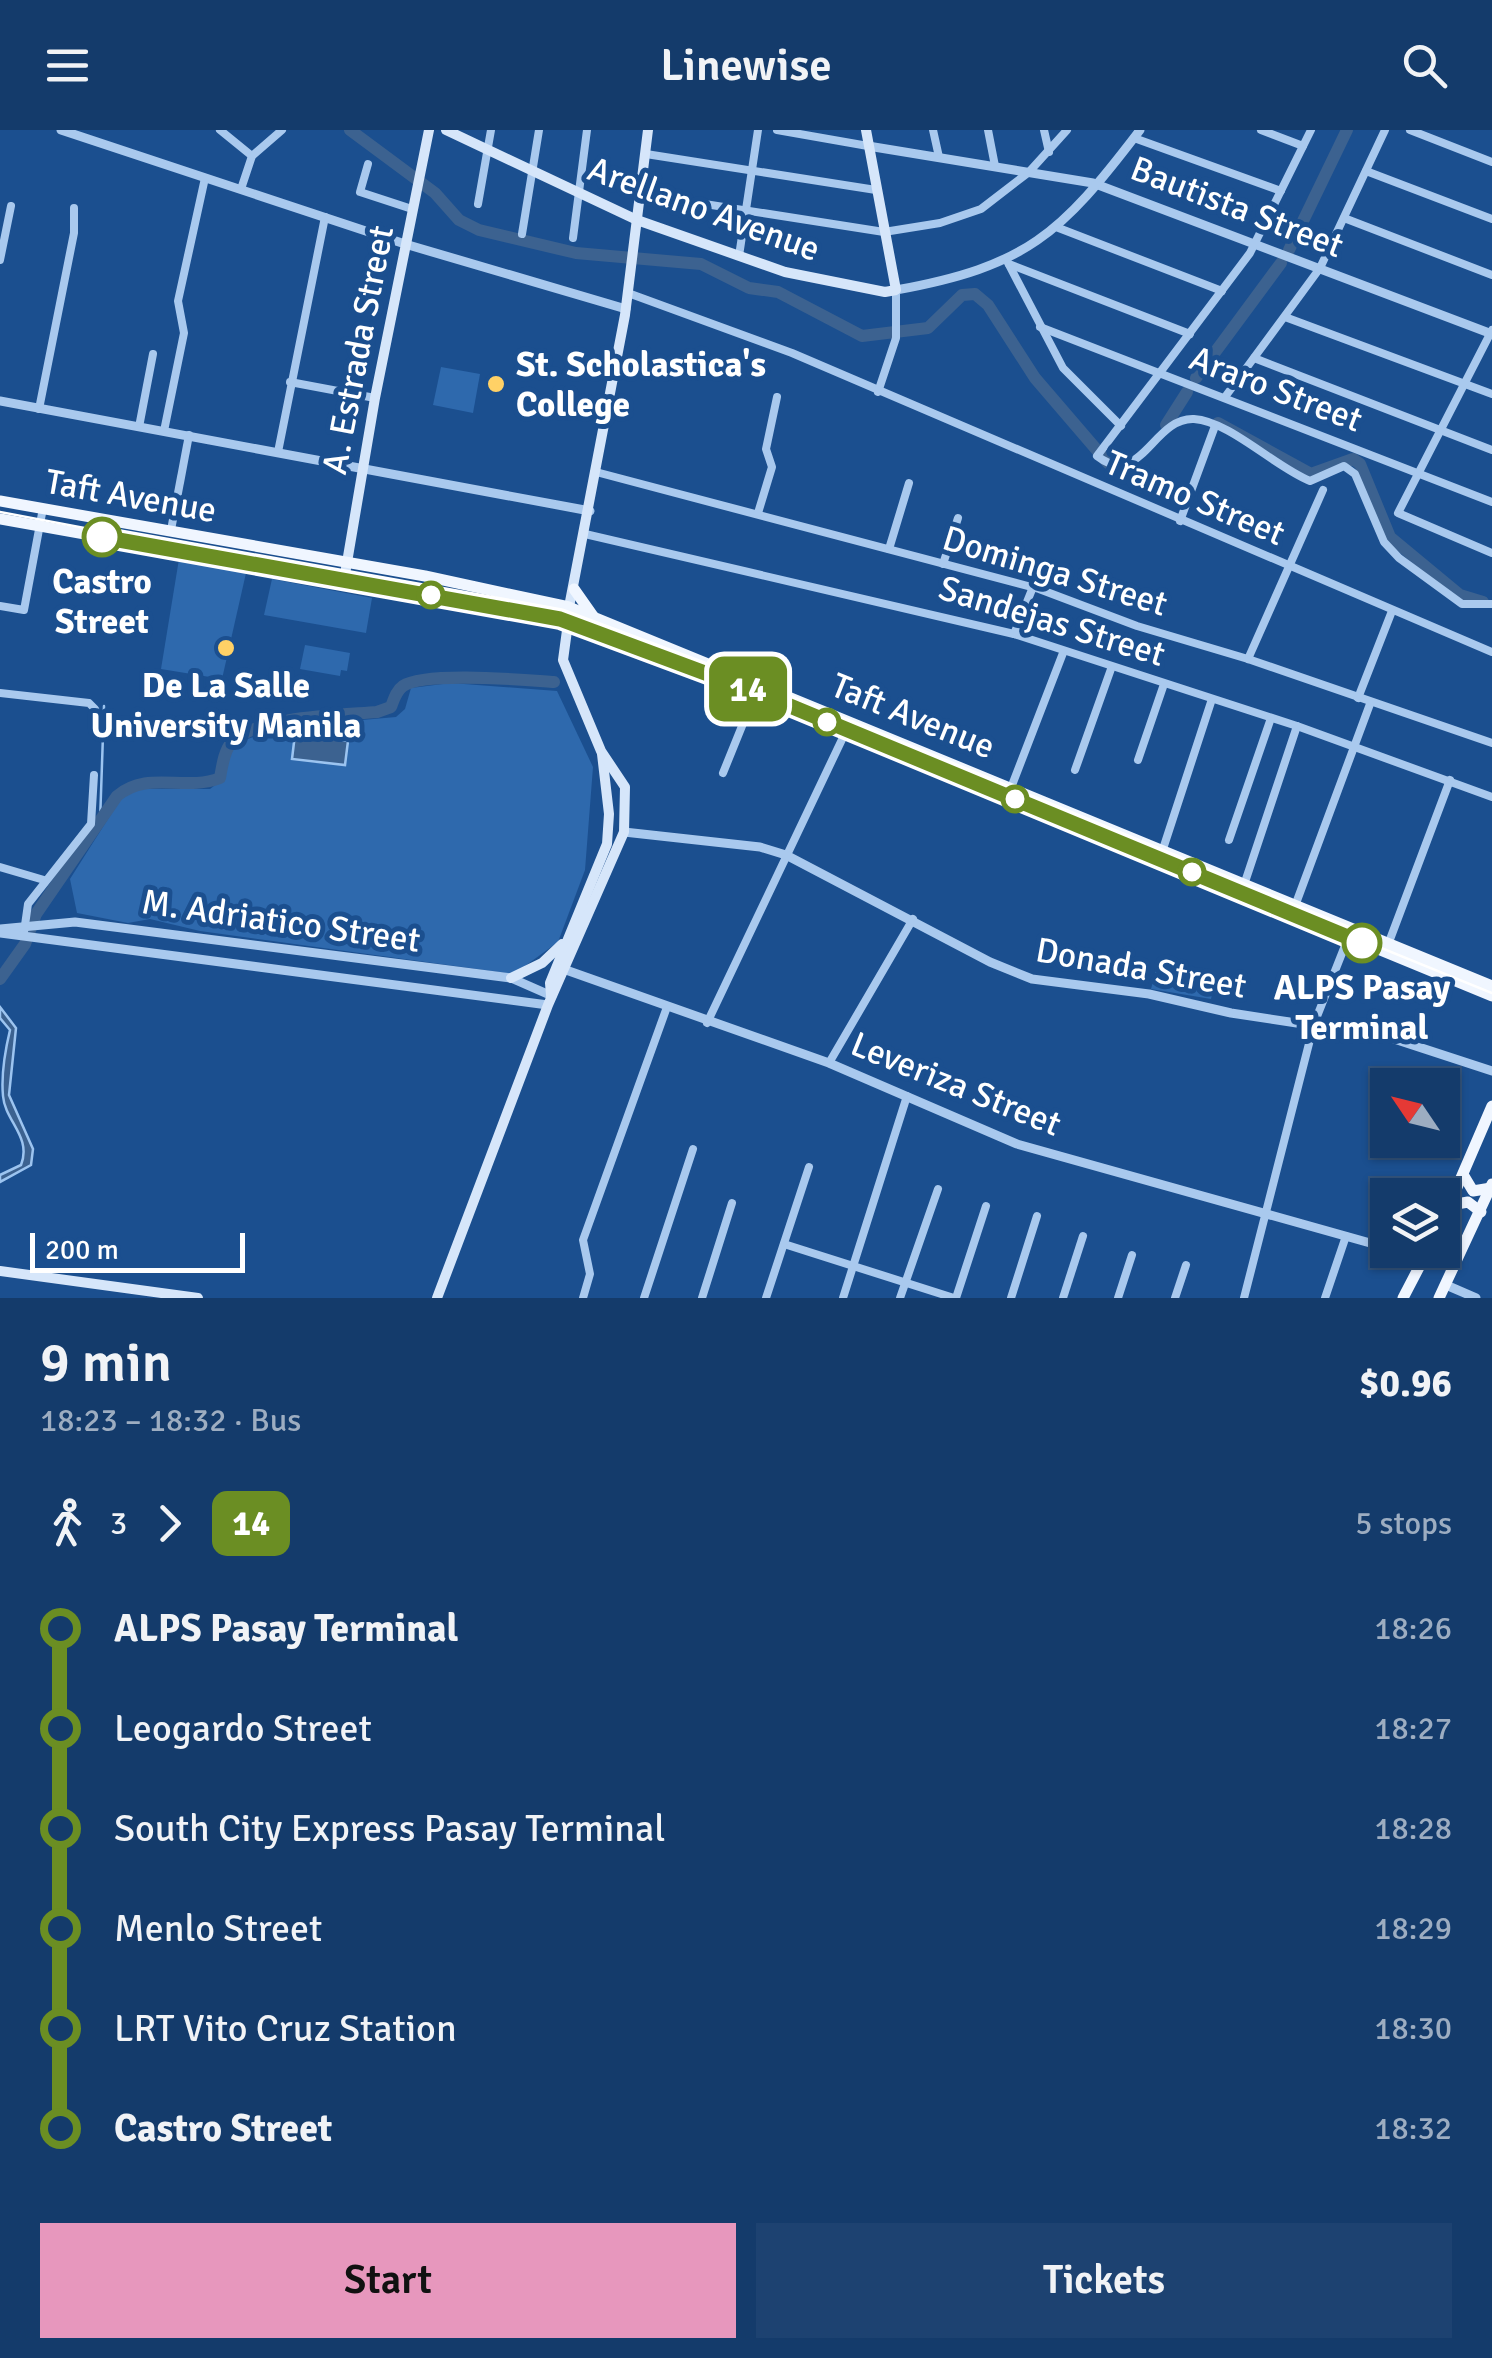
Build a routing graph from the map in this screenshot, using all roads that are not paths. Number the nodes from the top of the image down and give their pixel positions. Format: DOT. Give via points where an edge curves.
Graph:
graph roads {
  1 [pos="61,130"];
  2 [pos="220,130"];
  3 [pos="282,130"];
  4 [pos="429,130"];
  5 [pos="446,130"];
  6 [pos="491,130"];
  7 [pos="540,130"];
  8 [pos="587,130"];
  9 [pos="648,130"];
  10 [pos="758,130"];
  11 [pos="777,130"];
  12 [pos="866,130"];
  13 [pos="934,130"];
  14 [pos="988,130"];
  15 [pos="1044,130"];
  16 [pos="1067,130"];
  17 [pos="1261,130"];
  18 [pos="1311,130"];
  19 [pos="1385,130"];
  20 [pos="1410,130"];
  21 [pos="98,134"];
  22 [pos="1136,134"];
  23 [pos="868,146"];
  24 [pos="1303,146"];
  25 [pos="488,151"];
  26 [pos="1049,152"];
  27 [pos="646,154"];
  28 [pos="252,156"];
  29 [pos="939,157"];
  30 [pos="1492,162"];
  31 [pos="368,164"];
  32 [pos="995,166"];
  33 [pos="753,170"];
  34 [pos="1366,171"];
  35 [pos="1028,172"];
  36 [pos="533,174"];
  37 [pos="204,178"];
  38 [pos="1097,184"];
  39 [pos="241,189"];
  40 [pos="876,190"];
  41 [pos="1281,192"];
  42 [pos="640,194"];
  43 [pos="579,195"];
  44 [pos="478,204"];
  45 [pos="11,206"];
  46 [pos="74,208"];
  47 [pos="412,209"];
  48 [pos="747,212"];
  49 [pos="325,217"];
  50 [pos="1344,218"];
  51 [pos="1492,219"];
  52 [pos="637,220"];
  53 [pos="1056,228"];
  54 [pos="884,232"];
  55 [pos="522,234"];
  56 [pos="573,238"];
  57 [pos="1256,243"];
  58 [pos="404,244"];
  59 [pos="738,256"];
  60 [pos="0,260"];
  61 [pos="1008,262"];
  62 [pos="1320,268"];
  63 [pos="1492,275"];
  64 [pos="896,290"];
  65 [pos="1222,291"];
  66 [pos="628,293"];
  67 [pos="626,310"];
  68 [pos="1285,317"];
  69 [pos="1040,327"];
  70 [pos="1492,332"];
  71 [pos="1190,334"];
  72 [pos="153,354"];
  73 [pos="1254,358"];
  74 [pos="1160,374"];
  75 [pos="290,382"];
  76 [pos="1465,384"];
  77 [pos="878,392"];
  78 [pos="1492,394"];
  79 [pos="777,397"];
  80 [pos="1224,397"];
  81 [pos="375,398"];
  82 [pos="0,402"];
  83 [pos="39,409"];
  84 [pos="1121,426"];
  85 [pos="1215,426"];
  86 [pos="139,427"];
  87 [pos="1440,430"];
  88 [pos="164,431"];
  89 [pos="189,436"];
  90 [pos="1492,450"];
  91 [pos="278,452"];
  92 [pos="362,469"];
  93 [pos="596,472"];
  94 [pos="1416,472"];
  95 [pos="908,483"];
  96 [pos="1323,490"];
  97 [pos="0,500"];
  98 [pos="1492,502"];
  99 [pos="43,508"];
  100 [pos="590,511"];
  101 [pos="758,513"];
  102 [pos="958,518"];
  103 [pos="0,519"];
  104 [pos="1180,521"];
  105 [pos="40,526"];
  106 [pos="170,530"];
  107 [pos="586,534"];
  108 [pos="223,540"];
  109 [pos="889,549"];
  110 [pos="1492,553"];
  111 [pos="221,558"];
  112 [pos="348,563"];
  113 [pos="943,564"];
  114 [pos="1288,567"];
  115 [pos="344,580"];
  116 [pos="1032,587"];
  117 [pos="574,589"];
  118 [pos="1492,604"];
  119 [pos="0,606"];
  120 [pos="570,607"];
  121 [pos="1392,611"];
  122 [pos="596,619"];
  123 [pos="568,623"];
  124 [pos="1014,634"];
  125 [pos="1492,652"];
  126 [pos="1064,653"];
  127 [pos="1248,659"];
  128 [pos="1112,669"];
  129 [pos="1164,684"];
  130 [pos="757,687"];
  131 [pos="0,694"];
  132 [pos="1358,698"];
  133 [pos="1212,699"];
  134 [pos="1370,704"];
  135 [pos="94,709"];
  136 [pos="1271,718"];
  137 [pos="848,725"];
  138 [pos="1297,726"];
  139 [pos="1492,743"];
  140 [pos="1354,746"];
  141 [pos="601,752"];
  142 [pos="1138,760"];
  143 [pos="1076,770"];
  144 [pos="723,773"];
  145 [pos="94,774"];
  146 [pos="1450,780"];
  147 [pos="625,787"];
  148 [pos="607,791"];
  149 [pos="1010,791"];
  150 [pos="1492,797"];
  151 [pos="624,832"];
  152 [pos="1229,840"];
  153 [pos="613,844"];
  154 [pos="1160,853"];
  155 [pos="786,856"];
  156 [pos="0,867"];
  157 [pos="1211,874"];
  158 [pos="44,880"];
  159 [pos="1245,882"];
  160 [pos="1294,908"];
  161 [pos="913,920"];
  162 [pos="0,931"];
  163 [pos="28,931"];
  164 [pos="1350,932"];
  165 [pos="566,940"];
  166 [pos="1389,942"];
  167 [pos="566,970"];
  168 [pos="511,978"];
  169 [pos="1492,986"];
  170 [pos="1492,996"];
  171 [pos="550,1000"];
  172 [pos="667,1008"];
  173 [pos="707,1023"];
  174 [pos="1314,1024"];
  175 [pos="829,1063"];
  176 [pos="1492,1071"];
  177 [pos="907,1096"];
  178 [pos="1492,1106"];
  179 [pos="692,1148"];
  180 [pos="809,1167"];
  181 [pos="1464,1176"];
  182 [pos="1460,1186"];
  183 [pos="1491,1186"];
  184 [pos="938,1189"];
  185 [pos="732,1203"];
  186 [pos="1460,1204"];
  187 [pos="986,1206"];
  188 [pos="1481,1212"];
  189 [pos="1037,1216"];
  190 [pos="1266,1216"];
  191 [pos="1083,1236"];
  192 [pos="1346,1236"];
  193 [pos="1370,1243"];
  194 [pos="784,1244"];
  195 [pos="1132,1255"];
  196 [pos="853,1265"];
  197 [pos="1186,1265"];
  198 [pos="1419,1268"];
  199 [pos="0,1271"];
  200 [pos="906,1282"];
  201 [pos="1446,1285"];
  202 [pos="198,1298"];
  203 [pos="437,1298"];
  204 [pos="583,1298"];
  205 [pos="644,1298"];
  206 [pos="702,1298"];
  207 [pos="766,1298"];
  208 [pos="843,1298"];
  209 [pos="900,1298"];
  210 [pos="955,1298"];
  211 [pos="1011,1298"];
  212 [pos="1064,1298"];
  213 [pos="1118,1298"];
  214 [pos="1175,1298"];
  215 [pos="1244,1298"];
  216 [pos="1325,1298"];
  217 [pos="1403,1298"];
  218 [pos="1439,1298"];
  219 [pos="1476,1298"];
  1 -- 21 [label="street"];
  2 -- 28 [label="street"];
  3 -- 28 [label="street"];
  4 -- 47 [label="main road, A. Estrada Street"];
  5 -- 25 [label="main road, Arellano Avenue"];
  6 -- 25 [label="street"];
  7 -- 36 [label="street"];
  8 -- 43 [label="street"];
  9 -- 27 [label="main road"];
  10 -- 33 [label="street"];
  11 -- 23 [label="street, Bautista Street"];
  12 -- 23 [label="main road"];
  13 -- 29 [label="street"];
  14 -- 32 [label="street"];
  15 -- 26 [label="street"];
  16 -- 26 [label="street"];
  17 -- 24 [label="street"];
  18 -- 24 [label="street"];
  19 -- 34 [label="street"];
  20 -- 30 [label="street"];
  21 -- 37 [label="street"];
  22 -- 38 [label="street"];
  22 -- 41 [label="street"];
  23 -- 29 [label="street, Bautista Street"];
  23 -- 40 [label="main road"];
  24 -- 41 [label="street"];
  25 -- 36 [label="main road, Arellano Avenue"];
  25 -- 44 [label="street"];
  26 -- 35 [label="street"];
  27 -- 33 [label="street"];
  27 -- 42 [label="main road"];
  28 -- 39 [label="street"];
  29 -- 32 [label="street, Bautista Street"];
  31 -- 47 [label="street" via="360,192"];
  32 -- 35 [label="street, Bautista Street"];
  33 -- 40 [label="street"];
  33 -- 48 [label="street"];
  34 -- 50 [label="street"];
  34 -- 51 [label="street"];
  35 -- 38 [label="street, Bautista Street"];
  35 -- 54 [label="street" via="982,209"];
  36 -- 43 [label="main road, Arellano Avenue"];
  36 -- 55 [label="street"];
  37 -- 39 [label="street"];
  37 -- 88 [label="street" via="178,301 184,334"];
  38 -- 53 [label="street"];
  38 -- 57 [label="street, Bautista Street"];
  39 -- 49 [label="street"];
  40 -- 54 [label="main road"];
  41 -- 57 [label="street"];
  42 -- 48 [label="street"];
  42 -- 52 [label="main road"];
  43 -- 52 [label="main road, Arellano Avenue"];
  43 -- 56 [label="street"];
  45 -- 60 [label="street"];
  46 -- 83 [label="street"];
  47 -- 58 [label="main road, A. Estrada Street"];
  48 -- 54 [label="street"];
  48 -- 59 [label="street"];
  49 -- 58 [label="street"];
  49 -- 75 [label="street"];
  50 -- 62 [label="street"];
  50 -- 63 [label="street"];
  52 -- 59 [label="main road, Arellano Avenue"];
  52 -- 66 [label="main road"];
  53 -- 61 [label="street"];
  53 -- 65 [label="street"];
  54 -- 64 [label="main road"];
  57 -- 62 [label="street, Bautista Street"];
  57 -- 65 [label="street"];
  58 -- 67 [label="street"];
  58 -- 81 [label="main road, A. Estrada Street"];
  59 -- 64 [label="main road, Arellano Avenue" via="834,285"];
  61 -- 64 [label="street"];
  61 -- 69 [label="street"];
  61 -- 71 [label="street"];
  62 -- 68 [label="street"];
  62 -- 70 [label="street, Bautista Street"];
  64 -- 77 [label="street" via="896,338"];
  65 -- 71 [label="street"];
  66 -- 67 [label="main road"];
  66 -- 77 [label="street, Tramo Street"];
  67 -- 93 [label="main road"];
  68 -- 73 [label="street"];
  68 -- 76 [label="street"];
  69 -- 74 [label="street, Araro Street"];
  69 -- 84 [label="street" via="1063,368"];
  70 -- 76 [label="street"];
  71 -- 74 [label="street"];
  72 -- 86 [label="street"];
  73 -- 80 [label="street"];
  73 -- 87 [label="street"];
  74 -- 80 [label="street, Araro Street"];
  74 -- 84 [label="street"];
  75 -- 81 [label="street"];
  75 -- 91 [label="street"];
  76 -- 78 [label="street"];
  76 -- 87 [label="street"];
  77 -- 104 [label="street, Tramo Street"];
  79 -- 101 [label="street" via="766,449 772,467"];
  80 -- 94 [label="street, Araro Street"];
  81 -- 92 [label="main road, A. Estrada Street"];
  82 -- 83 [label="street"];
  83 -- 86 [label="street"];
  84 -- 85 [label="street" via="1100,451 1108,464 1122,468 1176,423 1191,419"];
  85 -- 104 [label="street"];
  85 -- 118 [label="street" via="1310,480 1349,468 1378,531 1399,558 1462,604"];
  86 -- 88 [label="street"];
  87 -- 90 [label="street"];
  87 -- 94 [label="street"];
  88 -- 89 [label="street"];
  89 -- 91 [label="street"];
  89 -- 106 [label="street"];
  91 -- 92 [label="street"];
  92 -- 100 [label="street"];
  92 -- 112 [label="main road, A. Estrada Street"];
  93 -- 100 [label="main road"];
  93 -- 101 [label="street, Dominga Street"];
  94 -- 98 [label="street, Araro Street"];
  94 -- 110 [label="street" via="1399,516"];
  95 -- 109 [label="street"];
  96 -- 114 [label="street"];
  97 -- 99 [label="main road, Taft Avenue"];
  99 -- 105 [label="street"];
  99 -- 106 [label="main road, Taft Avenue"];
  100 -- 107 [label="main road"];
  101 -- 109 [label="street, Dominga Street"];
  102 -- 113 [label="street"];
  103 -- 105 [label="main road, Taft Avenue"];
  104 -- 114 [label="street, Tramo Street"];
  105 -- 111 [label="main road, Taft Avenue"];
  105 -- 119 [label="street" via="24,610"];
  106 -- 108 [label="main road, Taft Avenue"];
  107 -- 117 [label="main road"];
  107 -- 124 [label="street, Sandejas Street"];
  108 -- 111 [label="main road"];
  108 -- 112 [label="main road, Taft Avenue"];
  109 -- 113 [label="street, Dominga Street"];
  111 -- 115 [label="main road, Taft Avenue"];
  112 -- 115 [label="main road, A. Estrada Street"];
  112 -- 120 [label="main road, Taft Avenue"];
  113 -- 116 [label="street, Dominga Street"];
  114 -- 121 [label="street, Tramo Street"];
  114 -- 127 [label="street"];
  115 -- 123 [label="main road, Taft Avenue"];
  116 -- 124 [label="street"];
  116 -- 127 [label="street, Dominga Street"];
  117 -- 120 [label="main road"];
  117 -- 122 [label="main road"];
  120 -- 122 [label="main road, Taft Avenue"];
  121 -- 125 [label="street, Tramo Street"];
  121 -- 132 [label="street"];
  122 -- 130 [label="main road, Taft Avenue"];
  123 -- 130 [label="main road, Taft Avenue"];
  123 -- 141 [label="main road" via="564,660"];
  124 -- 126 [label="street, Sandejas Street"];
  126 -- 128 [label="street, Sandejas Street"];
  126 -- 149 [label="street"];
  127 -- 132 [label="street, Dominga Street"];
  128 -- 129 [label="street, Sandejas Street"];
  128 -- 143 [label="street"];
  129 -- 133 [label="street, Sandejas Street"];
  129 -- 142 [label="street"];
  130 -- 137 [label="main road, Taft Avenue"];
  130 -- 144 [label="street"];
  131 -- 135 [label="street" via="89,703"];
  132 -- 134 [label="street, Dominga Street"];
  133 -- 136 [label="street, Sandejas Street"];
  133 -- 154 [label="street"];
  134 -- 139 [label="street, Dominga Street"];
  134 -- 140 [label="street"];
  136 -- 138 [label="street, Sandejas Street"];
  136 -- 152 [label="street"];
  137 -- 149 [label="main road, Taft Avenue"];
  137 -- 155 [label="street"];
  138 -- 140 [label="street, Sandejas Street"];
  138 -- 159 [label="street"];
  140 -- 146 [label="street, Sandejas Street"];
  140 -- 160 [label="street"];
  141 -- 147 [label="main road"];
  141 -- 148 [label="main road"];
  145 -- 158 [label="street" via="91,824"];
  146 -- 150 [label="street, Sandejas Street"];
  146 -- 166 [label="street"];
  147 -- 148 [label="main road"];
  147 -- 151 [label="main road"];
  148 -- 153 [label="main road"];
  149 -- 154 [label="main road, Taft Avenue"];
  151 -- 153 [label="main road"];
  151 -- 155 [label="street, Donada Street"];
  153 -- 165 [label="main road"];
  153 -- 167 [label="main road"];
  154 -- 157 [label="main road, Taft Avenue"];
  155 -- 161 [label="street, Donada Street"];
  155 -- 173 [label="street"];
  156 -- 158 [label="street"];
  157 -- 159 [label="main road, Taft Avenue"];
  157 -- 160 [label="main road, Taft Avenue"];
  158 -- 163 [label="street" via="28,904"];
  159 -- 160 [label="main road, Taft Avenue"];
  160 -- 164 [label="main road, Taft Avenue"];
  161 -- 174 [label="street, Donada Street" via="1032,979"];
  161 -- 175 [label="street"];
  162 -- 163 [label="street, M. Adriatico Street"];
  163 -- 168 [label="street, M. Adriatico Street" via="75,922"];
  163 -- 171 [label="street, M. Adriatico Street"];
  164 -- 166 [label="main road, Taft Avenue"];
  164 -- 170 [label="main road, Taft Avenue"];
  164 -- 174 [label="street"];
  165 -- 168 [label="main road" via="542,963"];
  165 -- 171 [label="main road"];
  166 -- 169 [label="main road, Taft Avenue"];
  167 -- 171 [label="main road"];
  167 -- 172 [label="street, Leveriza Street"];
  168 -- 171 [label="street, M. Adriatico Street"];
  171 -- 203 [label="main road"];
  172 -- 173 [label="street, Leveriza Street"];
  172 -- 204 [label="street" via="583,1240 590,1274"];
  173 -- 175 [label="street, Leveriza Street"];
  174 -- 176 [label="street, Donada Street" via="1388,1036"];
  174 -- 190 [label="street"];
  175 -- 177 [label="street, Leveriza Street"];
  177 -- 190 [label="street, Leveriza Street" via="1017,1144"];
  177 -- 196 [label="street"];
  178 -- 181 [label="main road"];
  179 -- 205 [label="street"];
  180 -- 194 [label="street"];
  181 -- 182 [label="main road"];
  181 -- 183 [label="main road" via="1477,1192"];
  183 -- 188 [label="main road"];
  184 -- 200 [label="street"];
  185 -- 206 [label="street"];
  186 -- 188 [label="main road"];
  187 -- 210 [label="street"];
  188 -- 201 [label="main road"];
  189 -- 211 [label="street"];
  190 -- 192 [label="street, Leveriza Street"];
  190 -- 215 [label="street"];
  191 -- 212 [label="street"];
  192 -- 193 [label="street, Leveriza Street"];
  192 -- 216 [label="street"];
  194 -- 196 [label="street"];
  194 -- 207 [label="street"];
  195 -- 213 [label="street"];
  196 -- 200 [label="street"];
  196 -- 208 [label="street"];
  197 -- 214 [label="street"];
  198 -- 217 [label="main road"];
  199 -- 202 [label="main road"];
  200 -- 209 [label="street"];
  200 -- 210 [label="street"];
  201 -- 218 [label="main road"];
  201 -- 219 [label="street"];
}
